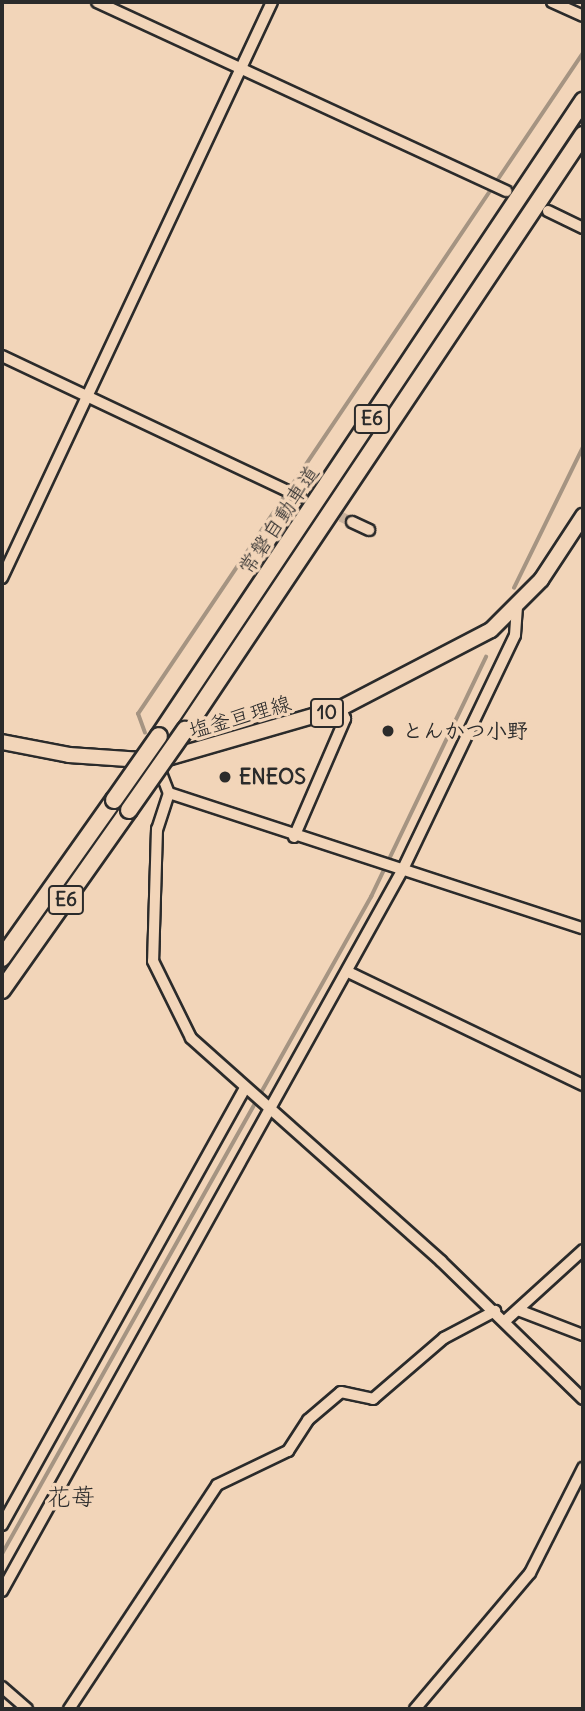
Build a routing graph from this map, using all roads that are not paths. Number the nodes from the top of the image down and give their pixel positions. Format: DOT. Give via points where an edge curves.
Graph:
graph roads {
  1 [pos="97,2"];
  2 [pos="272,2"];
  3 [pos="552,2"];
  4 [pos="583,16"];
  5 [pos="241,69"];
  6 [pos="583,101"];
  7 [pos="583,135"];
  8 [pos="506,191"];
  9 [pos="548,211"];
  10 [pos="583,228"];
  11 [pos="2,356"];
  12 [pos="88,397"];
  13 [pos="300,497"];
  14 [pos="583,516"];
  15 [pos="352,522"];
  16 [pos="369,530"];
  17 [pos="4,566"];
  18 [pos="2,578"];
  19 [pos="517,607"];
  20 [pos="341,708"];
  21 [pos="2,742"];
  22 [pos="157,761"];
  23 [pos="169,793"];
  24 [pos="295,836"];
  25 [pos="400,869"];
  26 [pos="583,928"];
  27 [pos="2,958"];
  28 [pos="348,972"];
  29 [pos="2,990"];
  30 [pos="583,1085"];
  31 [pos="245,1088"];
  32 [pos="269,1109"];
  33 [pos="583,1250"];
  34 [pos="518,1310"];
  35 [pos="495,1311"];
  36 [pos="505,1321"];
  37 [pos="583,1335"];
  38 [pos="583,1399"];
  39 [pos="583,1468"];
  40 [pos="2,1525"];
  41 [pos="2,1591"];
  42 [pos="2,1688"];
  43 [pos="27,1709"];
  44 [pos="69,1709"];
  45 [pos="415,1709"];
  1 -- 5 [label="street"];
  2 -- 5 [label="street"];
  3 -- 4 [label="street"];
  5 -- 8 [label="street"];
  5 -- 12 [label="street"];
  6 -- 27 [label="highway, 常磐自動車道 / E6, bridge" via="159,736"];
  7 -- 29 [label="highway, 常磐自動車道 / E6, bridge" via="185,730"];
  9 -- 10 [label="street"];
  11 -- 12 [label="street"];
  12 -- 13 [label="street"];
  12 -- 17 [label="street"];
  14 -- 19 [label="main road, 塩釜亘理線 / 10" via="562,553"];
  15 -- 16 [label="street"];
  17 -- 18 [label="street"];
  19 -- 20 [label="main road, 塩釜亘理線 / 10" via="464,648"];
  19 -- 25 [label="street" via="515,635"];
  20 -- 22 [label="main road, 塩釜亘理線 / 10"];
  20 -- 24 [label="street" via="345,719"];
  21 -- 22 [label="main road, 塩釜亘理線 / 10" via="69,755"];
  22 -- 23 [label="street"];
  23 -- 24 [label="street"];
  23 -- 31 [label="street" via="157,829 153,961 191,1038"];
  24 -- 25 [label="street"];
  25 -- 26 [label="street"];
  25 -- 28 [label="street"];
  28 -- 30 [label="street"];
  28 -- 32 [label="street"];
  31 -- 32 [label="street"];
  31 -- 40 [label="street"];
  32 -- 35 [label="street"];
  32 -- 41 [label="street"];
  33 -- 34 [label="street"];
  34 -- 36 [label="street"];
  34 -- 37 [label="street"];
  35 -- 36 [label="street"];
  35 -- 44 [label="street" via="444,1338 373,1399 341,1392 308,1420 288,1451 217,1485"];
  36 -- 38 [label="street"];
  39 -- 45 [label="street" via="530,1573"];
  42 -- 43 [label="street"];
}
